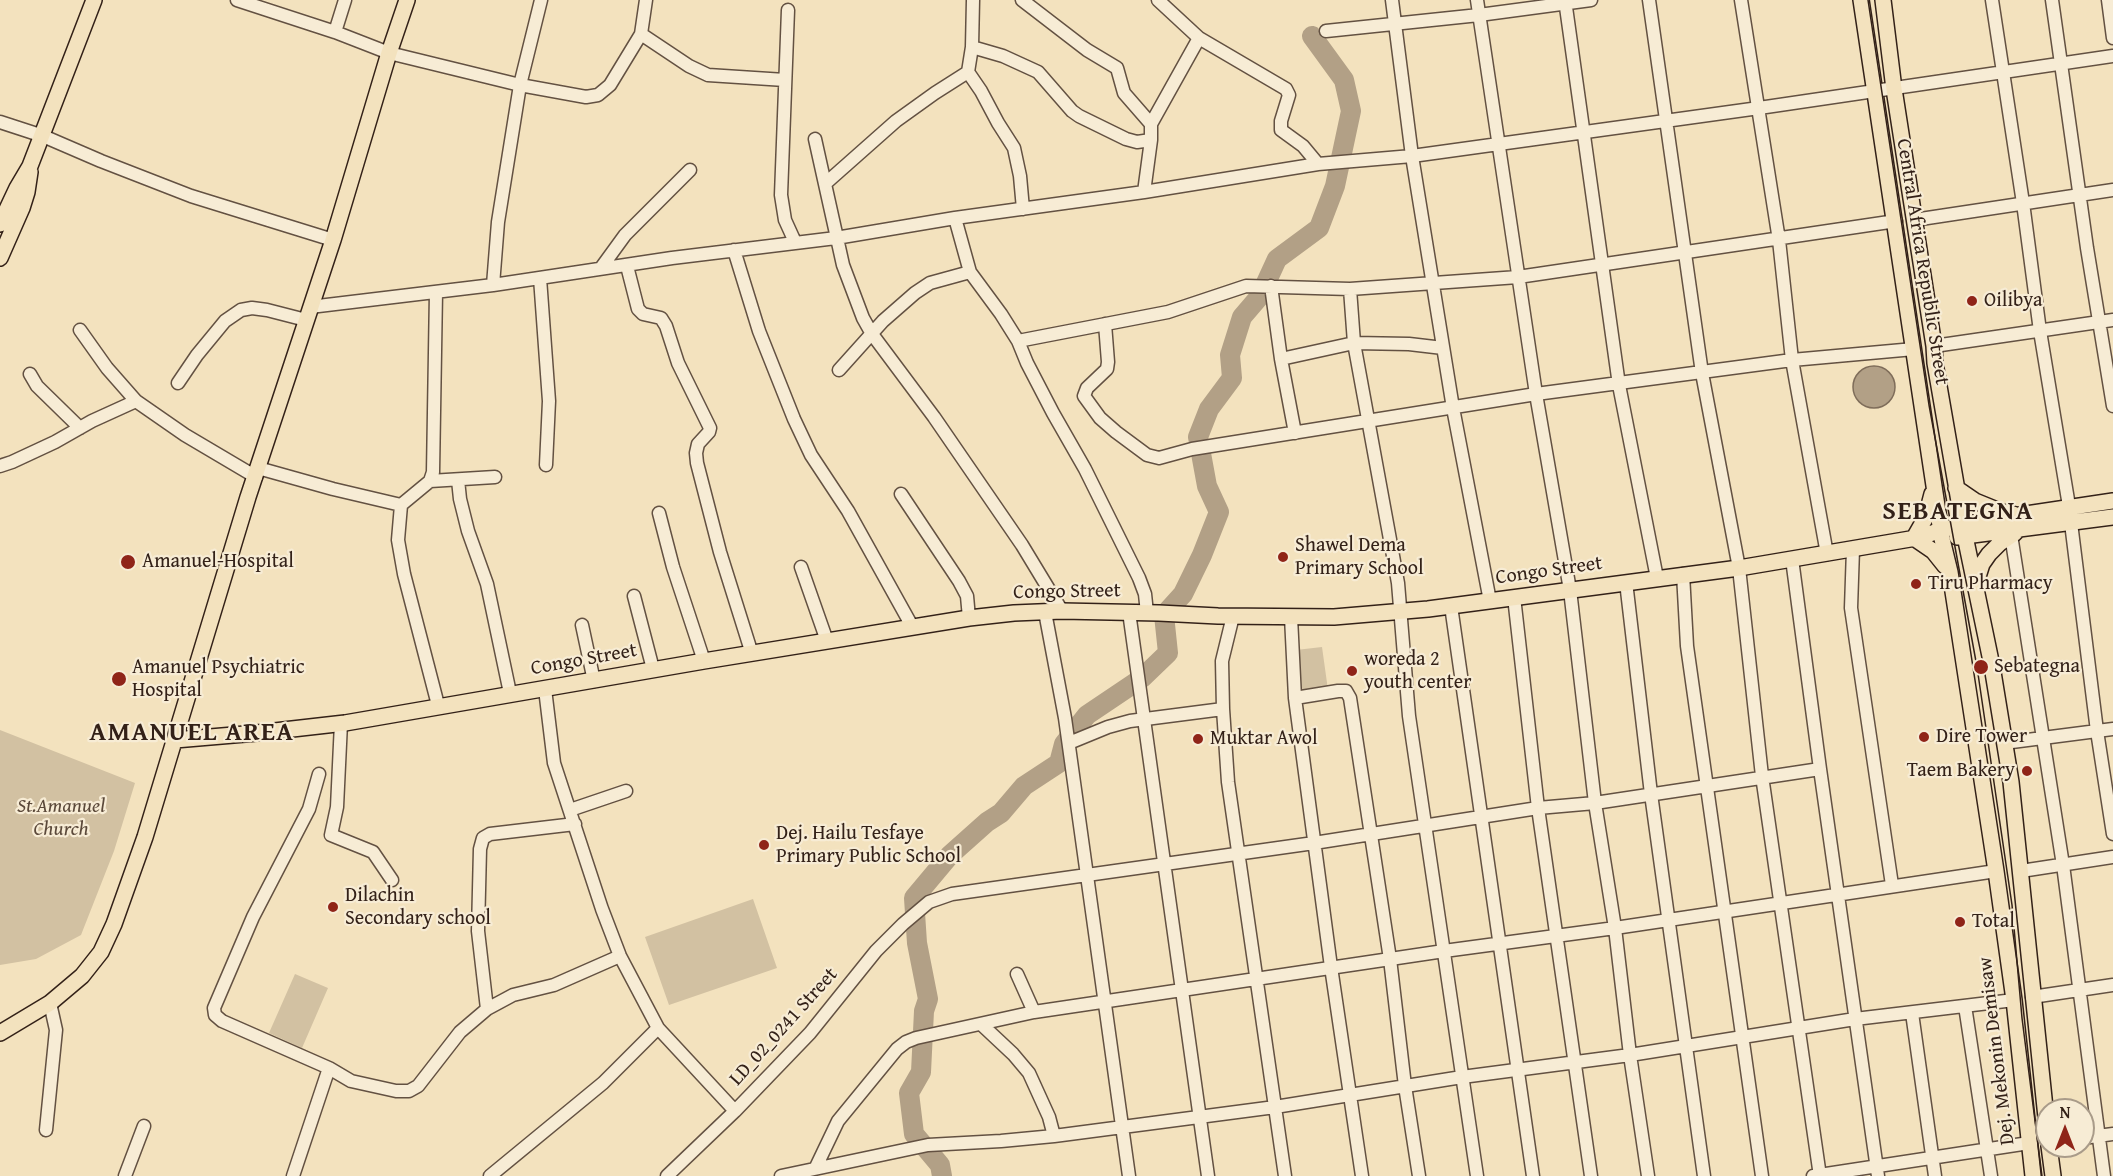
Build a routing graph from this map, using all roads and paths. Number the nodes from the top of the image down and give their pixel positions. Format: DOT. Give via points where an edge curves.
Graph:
graph roads {
  1 [pos="94,0"];
  2 [pos="100,0"];
  3 [pos="237,0"];
  4 [pos="345,0"];
  5 [pos="408,0"];
  6 [pos="541,0"];
  7 [pos="646,0"];
  8 [pos="973,0"];
  9 [pos="1023,0"];
  10 [pos="1158,0"];
  11 [pos="1392,0"];
  12 [pos="1477,0"];
  13 [pos="1591,0"];
  14 [pos="1649,0"];
  15 [pos="1741,0"];
  16 [pos="1862,0"];
  17 [pos="1883,0"];
  18 [pos="1992,0"];
  19 [pos="2052,0"];
  20 [pos="2108,0"];
  21 [pos="1565,2"];
  22 [pos="788,10"];
  23 [pos="1479,15"];
  24 [pos="1395,23"];
  25 [pos="1326,31"];
  26 [pos="335,32"];
  27 [pos="641,34"];
  28 [pos="1198,38"];
  29 [pos="2113,38"];
  30 [pos="972,47"];
  31 [pos="389,53"];
  32 [pos="2113,56"];
  33 [pos="2061,63"];
  34 [pos="968,72"];
  35 [pos="2002,73"];
  36 [pos="785,80"];
  37 [pos="520,85"];
  38 [pos="1894,89"];
  39 [pos="1875,91"];
  40 [pos="1759,108"];
  41 [pos="1667,121"];
  42 [pos="0,122"];
  43 [pos="1151,124"];
  44 [pos="1584,131"];
  45 [pos="45,137"];
  46 [pos="815,139"];
  47 [pos="1151,140"];
  48 [pos="1500,143"];
  49 [pos="1412,156"];
  50 [pos="1322,164"];
  51 [pos="30,166"];
  52 [pos="690,170"];
  53 [pos="826,183"];
  54 [pos="2113,190"];
  55 [pos="27,192"];
  56 [pos="1144,192"];
  57 [pos="2080,195"];
  58 [pos="2023,203"];
  59 [pos="1023,209"];
  60 [pos="955,218"];
  61 [pos="1914,219"];
  62 [pos="1896,221"];
  63 [pos="0,224"];
  64 [pos="836,238"];
  65 [pos="333,240"];
  66 [pos="1779,240"];
  67 [pos="795,242"];
  68 [pos="734,250"];
  69 [pos="1685,253"];
  70 [pos="0,258"];
  71 [pos="1601,264"];
  72 [pos="627,266"];
  73 [pos="602,268"];
  74 [pos="970,272"];
  75 [pos="1518,277"];
  76 [pos="540,278"];
  77 [pos="1433,282"];
  78 [pos="493,285"];
  79 [pos="1269,286"];
  80 [pos="1350,289"];
  81 [pos="436,292"];
  82 [pos="308,313"];
  83 [pos="2113,320"];
  84 [pos="2098,322"];
  85 [pos="1105,324"];
  86 [pos="80,330"];
  87 [pos="2040,331"];
  88 [pos="872,334"];
  89 [pos="1018,341"];
  90 [pos="1354,343"];
  91 [pos="1934,345"];
  92 [pos="1443,348"];
  93 [pos="1914,349"];
  94 [pos="1281,359"];
  95 [pos="1792,360"];
  96 [pos="839,370"];
  97 [pos="1702,373"];
  98 [pos="30,374"];
  99 [pos="178,382"];
  100 [pos="1619,384"];
  101 [pos="1536,394"];
  102 [pos="136,401"];
  103 [pos="2113,406"];
  104 [pos="1453,408"];
  105 [pos="1370,422"];
  106 [pos="80,428"];
  107 [pos="1296,433"];
  108 [pos="546,465"];
  109 [pos="0,466"];
  110 [pos="257,473"];
  111 [pos="495,477"];
  112 [pos="458,480"];
  113 [pos="430,481"];
  114 [pos="1935,485"];
  115 [pos="1956,488"];
  116 [pos="901,494"];
  117 [pos="2113,501"];
  118 [pos="401,505"];
  119 [pos="2069,506"];
  120 [pos="659,513"];
  121 [pos="2113,517"];
  122 [pos="2071,523"];
  123 [pos="2016,527"];
  124 [pos="1964,531"];
  125 [pos="1941,535"];
  126 [pos="1918,537"];
  127 [pos="1853,549"];
  128 [pos="1827,554"];
  129 [pos="1792,559"];
  130 [pos="801,567"];
  131 [pos="1739,568"];
  132 [pos="1950,572"];
  133 [pos="1683,574"];
  134 [pos="1657,578"];
  135 [pos="1626,582"];
  136 [pos="1976,586"];
  137 [pos="1570,590"];
  138 [pos="634,596"];
  139 [pos="1514,597"];
  140 [pos="1490,601"];
  141 [pos="1451,606"];
  142 [pos="1062,611"];
  143 [pos="1401,611"];
  144 [pos="1045,612"];
  145 [pos="1130,612"];
  146 [pos="1159,613"];
  147 [pos="1233,616"];
  148 [pos="1291,617"];
  149 [pos="969,618"];
  150 [pos="582,625"];
  151 [pos="913,628"];
  152 [pos="827,641"];
  153 [pos="752,654"];
  154 [pos="704,661"];
  155 [pos="653,669"];
  156 [pos="594,681"];
  157 [pos="545,689"];
  158 [pos="510,693"];
  159 [pos="1296,698"];
  160 [pos="438,705"];
  161 [pos="1223,709"];
  162 [pos="1144,719"];
  163 [pos="341,723"];
  164 [pos="2113,729"];
  165 [pos="2097,731"];
  166 [pos="2044,738"];
  167 [pos="175,740"];
  168 [pos="1069,743"];
  169 [pos="2004,743"];
  170 [pos="1820,768"];
  171 [pos="319,774"];
  172 [pos="1762,776"];
  173 [pos="1706,785"];
  174 [pos="626,791"];
  175 [pos="1651,794"];
  176 [pos="1595,803"];
  177 [pos="1538,808"];
  178 [pos="570,810"];
  179 [pos="1480,817"];
  180 [pos="575,824"];
  181 [pos="1426,825"];
  182 [pos="1371,834"];
  183 [pos="2113,834"];
  184 [pos="1314,843"];
  185 [pos="1240,852"];
  186 [pos="2113,857"];
  187 [pos="1164,862"];
  188 [pos="2063,865"];
  189 [pos="1996,871"];
  190 [pos="2020,871"];
  191 [pos="1086,875"];
  192 [pos="392,880"];
  193 [pos="1892,885"];
  194 [pos="1838,893"];
  195 [pos="1782,902"];
  196 [pos="1724,910"];
  197 [pos="1668,920"];
  198 [pos="1615,928"];
  199 [pos="1557,937"];
  200 [pos="1499,944"];
  201 [pos="1444,951"];
  202 [pos="620,956"];
  203 [pos="1390,959"];
  204 [pos="1331,967"];
  205 [pos="1017,974"];
  206 [pos="1257,978"];
  207 [pos="2113,985"];
  208 [pos="1183,990"];
  209 [pos="2078,990"];
  210 [pos="2032,997"];
  211 [pos="2014,1000"];
  212 [pos="1105,1001"];
  213 [pos="50,1003"];
  214 [pos="1965,1006"];
  215 [pos="487,1009"];
  216 [pos="1034,1011"];
  217 [pos="1912,1013"];
  218 [pos="1855,1019"];
  219 [pos="981,1024"];
  220 [pos="658,1028"];
  221 [pos="1798,1029"];
  222 [pos="0,1033"];
  223 [pos="1741,1037"];
  224 [pos="1685,1045"];
  225 [pos="1630,1055"];
  226 [pos="1574,1061"];
  227 [pos="329,1068"];
  228 [pos="1517,1069"];
  229 [pos="1462,1077"];
  230 [pos="1406,1086"];
  231 [pos="1350,1095"];
  232 [pos="2044,1098"];
  233 [pos="1275,1107"];
  234 [pos="735,1111"];
  235 [pos="1199,1116"];
  236 [pos="144,1126"];
  237 [pos="1122,1127"];
  238 [pos="46,1130"];
  239 [pos="2113,1134"];
  240 [pos="1054,1136"];
  241 [pos="2095,1136"];
  242 [pos="2098,1136"];
  243 [pos="2029,1143"];
  244 [pos="1988,1151"];
  245 [pos="1933,1158"];
  246 [pos="2051,1158"];
  247 [pos="816,1167"];
  248 [pos="1877,1172"];
  249 [pos="125,1176"];
  250 [pos="293,1176"];
  251 [pos="490,1176"];
  252 [pos="667,1176"];
  253 [pos="781,1176"];
  254 [pos="1129,1176"];
  255 [pos="1208,1176"];
  256 [pos="1285,1176"];
  257 [pos="1362,1176"];
  258 [pos="1419,1176"];
  259 [pos="1477,1176"];
  260 [pos="1533,1176"];
  261 [pos="1591,1176"];
  262 [pos="1648,1176"];
  263 [pos="1704,1176"];
  264 [pos="1762,1176"];
  265 [pos="1818,1176"];
  266 [pos="1935,1176"];
  267 [pos="1991,1176"];
  268 [pos="2033,1176"];
  269 [pos="2053,1176"];
  270 [pos="2104,1176"];
  1 -- 45 [label="main road"];
  2 -- 45 [label="main road"];
  3 -- 26 [label="street"];
  4 -- 26 [label="street"];
  5 -- 31 [label="main road"];
  6 -- 37 [label="street"];
  7 -- 27 [label="street"];
  8 -- 30 [label="street"];
  9 -- 43 [label="street" via="1117,68 1124,93"];
  10 -- 28 [label="street"];
  11 -- 24 [label="street"];
  12 -- 23 [label="street"];
  13 -- 21 [label="street"];
  14 -- 41 [label="street"];
  15 -- 40 [label="street"];
  16 -- 39 [label="main road, Central Africa Republic Street"];
  17 -- 38 [label="main road, Central Africa Republic Street"];
  18 -- 35 [label="street"];
  19 -- 33 [label="street"];
  20 -- 29 [label="street"];
  21 -- 23 [label="street"];
  21 -- 44 [label="street"];
  22 -- 36 [label="street"];
  23 -- 24 [label="street"];
  23 -- 48 [label="street"];
  24 -- 25 [label="street"];
  24 -- 49 [label="street"];
  26 -- 31 [label="street"];
  27 -- 36 [label="street" via="688,66 714,77"];
  27 -- 37 [label="street" via="610,85 598,95 586,97"];
  28 -- 43 [label="street"];
  28 -- 50 [label="street" via="1286,89 1289,95 1281,130"];
  30 -- 34 [label="street"];
  30 -- 47 [label="street" via="1038,72 1079,116 1126,139"];
  31 -- 37 [label="street"];
  31 -- 65 [label="main road"];
  32 -- 33 [label="street"];
  33 -- 35 [label="street"];
  33 -- 57 [label="street"];
  34 -- 53 [label="street" via="896,121"];
  34 -- 59 [label="street" via="1014,148"];
  35 -- 38 [label="street"];
  35 -- 58 [label="street"];
  36 -- 67 [label="street" via="781,195 785,219"];
  37 -- 78 [label="street" via="498,222"];
  38 -- 39 [label="street"];
  38 -- 61 [label="main road, Central Africa Republic Street"];
  39 -- 40 [label="street"];
  39 -- 62 [label="main road, Central Africa Republic Street"];
  40 -- 41 [label="street"];
  40 -- 66 [label="street"];
  41 -- 44 [label="street"];
  41 -- 69 [label="street"];
  42 -- 45 [label="street"];
  43 -- 47 [label="street"];
  44 -- 48 [label="street"];
  44 -- 71 [label="street"];
  45 -- 51 [label="main road"];
  45 -- 55 [label="main road"];
  45 -- 65 [label="street" via="191,196"];
  46 -- 53 [label="street"];
  47 -- 56 [label="street"];
  48 -- 49 [label="street"];
  48 -- 75 [label="street"];
  49 -- 50 [label="street"];
  49 -- 77 [label="street"];
  50 -- 56 [label="street"];
  51 -- 55 [label="main road"];
  51 -- 63 [label="main road"];
  52 -- 73 [label="street" via="625,235"];
  53 -- 64 [label="street"];
  54 -- 57 [label="street"];
  55 -- 70 [label="main road"];
  56 -- 59 [label="street"];
  57 -- 58 [label="street"];
  57 -- 84 [label="street"];
  58 -- 61 [label="street"];
  58 -- 87 [label="street"];
  59 -- 60 [label="street"];
  60 -- 64 [label="street"];
  60 -- 74 [label="street"];
  61 -- 91 [label="main road, Central Africa Republic Street"];
  62 -- 66 [label="street"];
  62 -- 93 [label="main road, Central Africa Republic Street"];
  64 -- 67 [label="street"];
  64 -- 88 [label="street" via="851,290"];
  65 -- 82 [label="main road"];
  66 -- 69 [label="street"];
  66 -- 95 [label="street"];
  67 -- 68 [label="street"];
  68 -- 72 [label="street"];
  68 -- 151 [label="street" via="759,331 811,455 848,511"];
  69 -- 71 [label="street"];
  69 -- 97 [label="street"];
  71 -- 75 [label="street"];
  71 -- 100 [label="street"];
  72 -- 73 [label="street"];
  72 -- 153 [label="street" via="638,309 661,318 666,326 678,363 710,428 698,444 697,463"];
  73 -- 76 [label="street"];
  74 -- 88 [label="street" via="922,288 896,307"];
  74 -- 89 [label="street"];
  75 -- 77 [label="street"];
  75 -- 101 [label="street"];
  76 -- 78 [label="street"];
  76 -- 108 [label="street" via="549,401"];
  77 -- 80 [label="street"];
  77 -- 92 [label="street"];
  78 -- 81 [label="street"];
  79 -- 80 [label="street"];
  79 -- 85 [label="street" via="1246,286 1168,312"];
  79 -- 94 [label="street"];
  80 -- 90 [label="street"];
  81 -- 82 [label="street"];
  81 -- 113 [label="street"];
  82 -- 99 [label="street" via="241,310 225,321"];
  82 -- 110 [label="main road"];
  83 -- 84 [label="street"];
  84 -- 87 [label="street"];
  84 -- 103 [label="street"];
  85 -- 89 [label="street"];
  85 -- 107 [label="street" via="1107,369 1084,396 1100,418 1147,455 1160,458"];
  86 -- 102 [label="street"];
  87 -- 91 [label="street"];
  87 -- 119 [label="street"];
  88 -- 96 [label="street"];
  88 -- 142 [label="street" via="1022,545"];
  89 -- 146 [label="street" via="1145,594"];
  90 -- 92 [label="street"];
  90 -- 94 [label="street"];
  90 -- 105 [label="street"];
  91 -- 115 [label="main road, Central Africa Republic Street"];
  92 -- 104 [label="street"];
  93 -- 95 [label="street"];
  93 -- 114 [label="main road, Central Africa Republic Street"];
  94 -- 107 [label="street"];
  95 -- 97 [label="street"];
  95 -- 128 [label="street"];
  97 -- 100 [label="street"];
  97 -- 131 [label="street"];
  98 -- 106 [label="street" via="37,386"];
  100 -- 101 [label="street"];
  100 -- 134 [label="street"];
  101 -- 104 [label="street"];
  101 -- 137 [label="street"];
  102 -- 106 [label="street"];
  102 -- 110 [label="street" via="185,435"];
  104 -- 105 [label="street"];
  104 -- 140 [label="street"];
  105 -- 107 [label="street"];
  105 -- 143 [label="street"];
  106 -- 109 [label="street"];
  110 -- 118 [label="street"];
  110 -- 167 [label="main road"];
  111 -- 112 [label="street"];
  112 -- 113 [label="street"];
  112 -- 158 [label="street" via="468,531 487,584"];
  113 -- 118 [label="street"];
  114 -- 125 [label="main road, Central Africa Republic Street"];
  114 -- 126 [label="main road"];
  115 -- 123 [label="main road" via="2002,512"];
  115 -- 124 [label="main road, Central Africa Republic Street"];
  116 -- 149 [label="street" via="959,580 967,596"];
  117 -- 119 [label="main road"];
  118 -- 160 [label="street" via="398,540 404,574"];
  119 -- 123 [label="main road"];
  120 -- 154 [label="street"];
  121 -- 122 [label="main road"];
  122 -- 123 [label="main road"];
  122 -- 165 [label="street"];
  123 -- 124 [label="main road"];
  123 -- 136 [label="main road" via="1982,564"];
  123 -- 166 [label="street"];
  124 -- 125 [label="main road"];
  124 -- 136 [label="main road, Dej. Mekonin Demisaw"];
  125 -- 126 [label="main road, Congo Street"];
  125 -- 132 [label="main road, Dej. Mekonin Demisaw"];
  126 -- 127 [label="main road, Congo Street"];
  126 -- 132 [label="main road"];
  127 -- 128 [label="main road, Congo Street"];
  127 -- 193 [label="street" via="1851,608"];
  128 -- 129 [label="main road, Congo Street"];
  129 -- 131 [label="main road, Congo Street"];
  129 -- 170 [label="street"];
  130 -- 152 [label="street"];
  131 -- 133 [label="main road, Congo Street"];
  131 -- 172 [label="street"];
  132 -- 189 [label="main road, Dej. Mekonin Demisaw"];
  133 -- 134 [label="main road, Congo Street"];
  133 -- 173 [label="street" via="1687,646"];
  134 -- 135 [label="main road, Congo Street"];
  135 -- 137 [label="main road, Congo Street"];
  135 -- 175 [label="street"];
  136 -- 169 [label="main road, Dej. Mekonin Demisaw"];
  137 -- 139 [label="main road, Congo Street"];
  137 -- 176 [label="street"];
  138 -- 155 [label="street"];
  139 -- 140 [label="main road, Congo Street"];
  139 -- 177 [label="street"];
  140 -- 141 [label="main road, Congo Street"];
  141 -- 143 [label="main road, Congo Street"];
  141 -- 179 [label="street"];
  142 -- 144 [label="main road, Congo Street"];
  142 -- 145 [label="main road, Congo Street"];
  143 -- 148 [label="main road, Congo Street"];
  143 -- 181 [label="street" via="1409,716"];
  144 -- 149 [label="main road, Congo Street"];
  144 -- 168 [label="street"];
  145 -- 146 [label="main road, Congo Street"];
  145 -- 162 [label="street"];
  146 -- 147 [label="main road, Congo Street"];
  147 -- 148 [label="main road, Congo Street"];
  147 -- 161 [label="street" via="1222,661"];
  148 -- 159 [label="street"];
  149 -- 151 [label="main road, Congo Street"];
  150 -- 156 [label="street"];
  151 -- 152 [label="main road, Congo Street"];
  152 -- 153 [label="main road, Congo Street"];
  153 -- 154 [label="main road, Congo Street"];
  154 -- 155 [label="main road, Congo Street"];
  155 -- 156 [label="main road, Congo Street"];
  156 -- 157 [label="main road, Congo Street"];
  157 -- 158 [label="main road, Congo Street"];
  157 -- 178 [label="street" via="554,763"];
  158 -- 160 [label="main road, Congo Street"];
  159 -- 182 [label="street" via="1338,691 1346,691 1350,698"];
  159 -- 184 [label="street"];
  160 -- 163 [label="main road, Congo Street"];
  161 -- 162 [label="street"];
  161 -- 185 [label="street" via="1228,782"];
  162 -- 168 [label="street" via="1108,727"];
  162 -- 187 [label="street"];
  163 -- 167 [label="main road, Congo Street"];
  163 -- 192 [label="street" via="337,807 331,835 373,852"];
  164 -- 165 [label="street"];
  165 -- 166 [label="street"];
  165 -- 183 [label="street"];
  166 -- 169 [label="street"];
  166 -- 188 [label="street"];
  167 -- 213 [label="main road" via="146,837 101,952 82,976"];
  168 -- 191 [label="street"];
  169 -- 190 [label="main road, Dej. Mekonin Demisaw"];
  170 -- 172 [label="street"];
  170 -- 194 [label="street"];
  171 -- 227 [label="street" via="309,809 253,916 214,1008 222,1021"];
  172 -- 173 [label="street"];
  172 -- 195 [label="street"];
  173 -- 175 [label="street"];
  173 -- 196 [label="street"];
  174 -- 178 [label="street"];
  175 -- 176 [label="street"];
  175 -- 197 [label="street"];
  176 -- 177 [label="street"];
  176 -- 198 [label="street"];
  177 -- 179 [label="street"];
  177 -- 199 [label="street"];
  178 -- 180 [label="street"];
  179 -- 181 [label="street"];
  179 -- 200 [label="street"];
  180 -- 202 [label="street"];
  180 -- 215 [label="street" via="483,838 478,931"];
  181 -- 182 [label="street"];
  181 -- 201 [label="street"];
  182 -- 184 [label="street"];
  182 -- 203 [label="street"];
  184 -- 185 [label="street"];
  184 -- 204 [label="street"];
  185 -- 187 [label="street"];
  185 -- 206 [label="street"];
  186 -- 188 [label="street"];
  187 -- 191 [label="street"];
  187 -- 208 [label="street"];
  188 -- 190 [label="street"];
  188 -- 209 [label="street"];
  189 -- 193 [label="street"];
  189 -- 211 [label="main road, Dej. Mekonin Demisaw"];
  190 -- 210 [label="main road, Dej. Mekonin Demisaw"];
  191 -- 212 [label="street"];
  191 -- 234 [label="street, LD_02_0241 Street" via="952,894 929,902 876,951 810,1033"];
  193 -- 194 [label="street"];
  194 -- 195 [label="street"];
  194 -- 218 [label="street"];
  195 -- 196 [label="street"];
  195 -- 221 [label="street"];
  196 -- 197 [label="street"];
  196 -- 223 [label="street"];
  197 -- 198 [label="street"];
  197 -- 224 [label="street"];
  198 -- 199 [label="street"];
  198 -- 225 [label="street"];
  199 -- 200 [label="street"];
  199 -- 226 [label="street"];
  200 -- 201 [label="street"];
  200 -- 228 [label="street"];
  201 -- 203 [label="street"];
  201 -- 229 [label="street"];
  202 -- 215 [label="street" via="554,985 513,995"];
  202 -- 220 [label="street"];
  203 -- 204 [label="street"];
  203 -- 230 [label="street"];
  204 -- 206 [label="street"];
  204 -- 231 [label="street"];
  205 -- 216 [label="street"];
  206 -- 208 [label="street"];
  206 -- 233 [label="street"];
  207 -- 209 [label="street"];
  208 -- 212 [label="street"];
  208 -- 235 [label="street"];
  209 -- 210 [label="street"];
  209 -- 242 [label="street"];
  210 -- 232 [label="main road, Dej. Mekonin Demisaw"];
  211 -- 214 [label="street"];
  211 -- 243 [label="main road, Dej. Mekonin Demisaw"];
  212 -- 216 [label="street"];
  212 -- 237 [label="street"];
  213 -- 222 [label="main road"];
  213 -- 238 [label="street" via="56,1030"];
  214 -- 217 [label="street"];
  214 -- 244 [label="street"];
  215 -- 227 [label="street" via="460,1032 418,1086 409,1091 351,1081"];
  216 -- 219 [label="street"];
  217 -- 218 [label="street"];
  217 -- 245 [label="street"];
  218 -- 221 [label="street"];
  218 -- 248 [label="street"];
  219 -- 240 [label="street" via="1029,1073"];
  219 -- 247 [label="street" via="921,1037 897,1049 838,1121"];
  220 -- 234 [label="street"];
  220 -- 251 [label="street" via="603,1083"];
  221 -- 223 [label="street"];
  221 -- 265 [label="street"];
  223 -- 224 [label="street"];
  223 -- 264 [label="street"];
  224 -- 225 [label="street"];
  224 -- 263 [label="street"];
  225 -- 226 [label="street"];
  225 -- 262 [label="street"];
  226 -- 228 [label="street"];
  226 -- 261 [label="street"];
  227 -- 250 [label="street"];
  228 -- 229 [label="street"];
  228 -- 260 [label="street"];
  229 -- 230 [label="street"];
  229 -- 259 [label="street"];
  230 -- 231 [label="street"];
  230 -- 258 [label="street"];
  231 -- 233 [label="street"];
  231 -- 257 [label="street"];
  233 -- 235 [label="street"];
  233 -- 256 [label="street"];
  234 -- 252 [label="street, LD_02_0241 Street"];
  235 -- 237 [label="street"];
  235 -- 255 [label="street"];
  236 -- 249 [label="street"];
  237 -- 240 [label="street"];
  237 -- 254 [label="street"];
  239 -- 242 [label="street"];
  240 -- 247 [label="street" via="928,1145"];
  241 -- 242 [label="street"];
  242 -- 270 [label="street"];
  243 -- 244 [label="street"];
  243 -- 268 [label="main road, Dej. Mekonin Demisaw"];
  244 -- 245 [label="street"];
  244 -- 267 [label="street"];
  245 -- 248 [label="street"];
  245 -- 266 [label="street"];
  246 -- 269 [label="main road, Dej. Mekonin Demisaw"];
  247 -- 253 [label="street"];
  248 -- 265 [label="street"];
}
